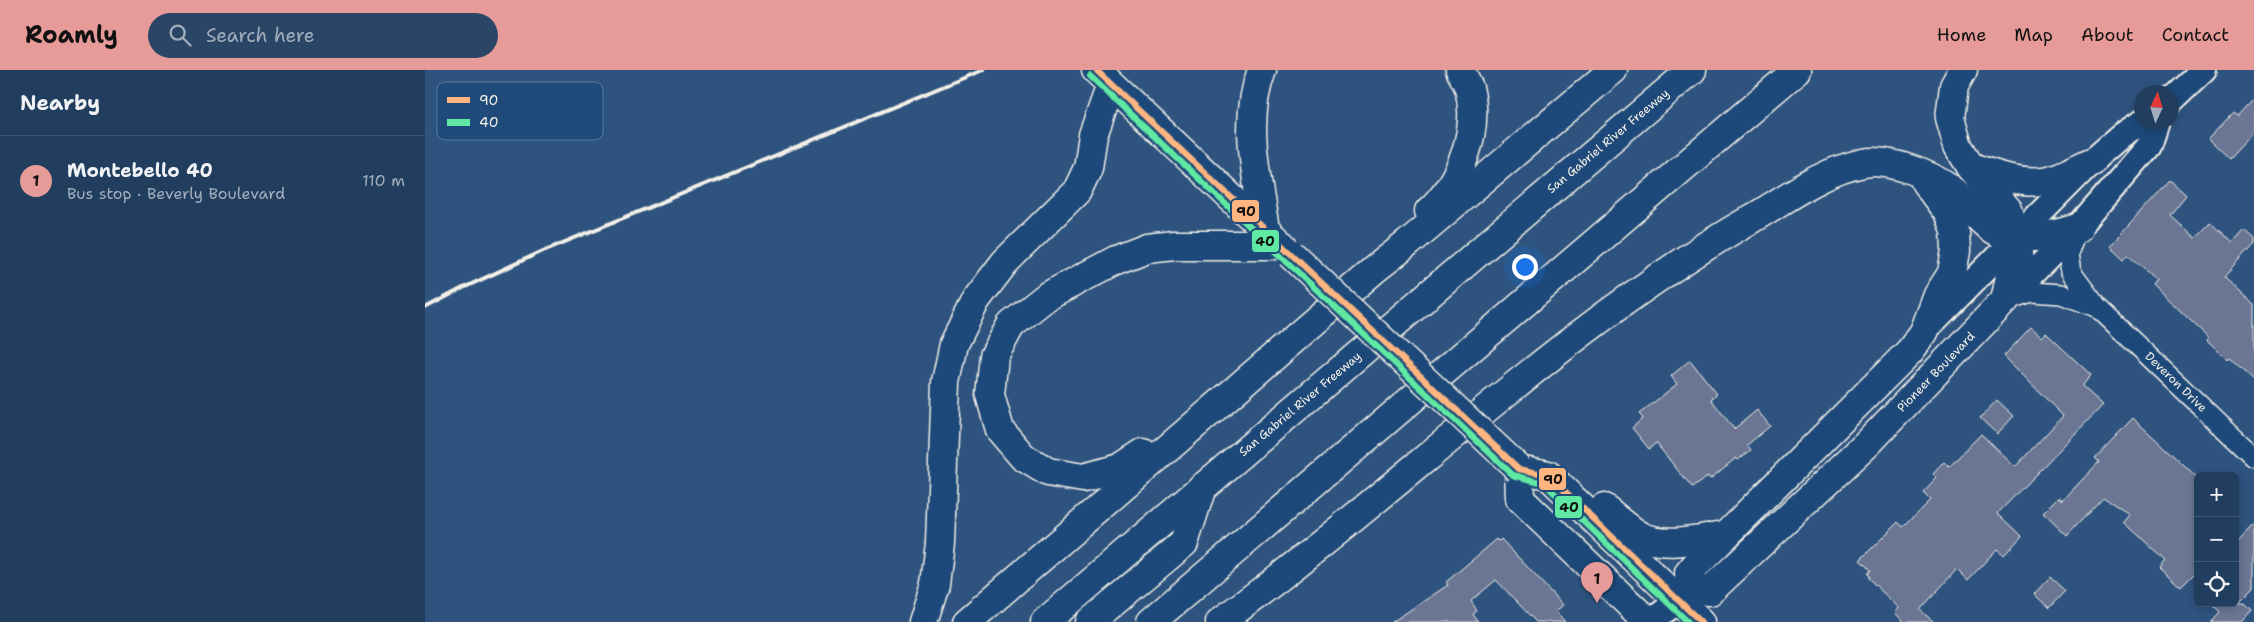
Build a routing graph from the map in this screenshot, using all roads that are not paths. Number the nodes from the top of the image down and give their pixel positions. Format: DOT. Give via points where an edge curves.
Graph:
graph roads {
  1 [pos="1262,70"];
  2 [pos="1460,70"];
  3 [pos="1613,70"];
  4 [pos="1692,70"];
  5 [pos="1797,70"];
  6 [pos="1963,70"];
  7 [pos="2204,70"];
  8 [pos="1104,78"];
  9 [pos="2179,93"];
  10 [pos="2134,127"];
  11 [pos="2154,130"];
  12 [pos="2091,162"];
  13 [pos="1971,166"];
  14 [pos="1918,173"];
  15 [pos="2077,228"];
  16 [pos="2015,237"];
  17 [pos="1279,243"];
  18 [pos="1375,269"];
  19 [pos="2005,300"];
  20 [pos="2097,307"];
  21 [pos="1924,332"];
  22 [pos="1235,390"];
  23 [pos="2254,457"];
  24 [pos="1519,469"];
  25 [pos="1203,487"];
  26 [pos="1568,493"];
  27 [pos="1726,535"];
  28 [pos="1235,550"];
  29 [pos="1684,595"];
  30 [pos="923,622"];
  31 [pos="967,622"];
  32 [pos="1045,622"];
  33 [pos="1090,622"];
  34 [pos="1113,622"];
  35 [pos="1151,622"];
  36 [pos="1220,622"];
  37 [pos="1649,622"];
  38 [pos="1701,622"];
  1 -- 17 [label="main road" via="1254,89 1252,145"];
  2 -- 18 [label="main road" via="1469,87 1472,123 1467,152 1437,204 1399,237"];
  3 -- 18 [label="main road"];
  4 -- 25 [label="main road, San Gabriel River Freeway"];
  5 -- 28 [label="main road"];
  6 -- 13 [label="main road" via="1954,86 1950,118 1958,146"];
  7 -- 9 [label="street"];
  8 -- 17 [label="main road"];
  8 -- 30 [label="main road" via="1088,168 1077,191 1005,262 976,300 954,344 946,382 937,568"];
  10 -- 12 [label="street"];
  11 -- 15 [label="street, Pioneer Boulevard" via="2149,146"];
  12 -- 13 [label="main road" via="2045,181 2003,178"];
  12 -- 16 [label="street"];
  13 -- 16 [label="main road" via="2009,212"];
  14 -- 16 [label="main road" via="1951,189 1995,231"];
  14 -- 21 [label="main road" via="1948,213 1955,232 1952,273 1938,295"];
  14 -- 36 [label="main road" via="1881,162 1835,171 1704,246 1592,324 1287,573"];
  15 -- 16 [label="main road" via="2053,236"];
  15 -- 19 [label="street, Pioneer Boulevard"];
  15 -- 20 [label="street, Deveron Drive" via="2068,254 2071,272"];
  16 -- 19 [label="main road" via="2019,262 2009,281"];
  16 -- 21 [label="street"];
  17 -- 22 [label="main road" via="1174,245 1147,248 1116,260 1046,297 1011,325 994,356 991,395 1000,430 1023,457 1048,472 1083,478 1120,468"];
  17 -- 24 [label="main road, bridge"];
  18 -- 22 [label="main road"];
  19 -- 20 [label="street, Deveron Drive" via="2031,292 2051,293"];
  19 -- 29 [label="main road, Pioneer Boulevard" via="1866,445 1710,591"];
  20 -- 23 [label="street, Deveron Drive"];
  21 -- 27 [label="main road" via="1910,351"];
  22 -- 31 [label="main road"];
  24 -- 26 [label="main road" via="1548,475"];
  24 -- 37 [label="main road" via="1520,499"];
  25 -- 32 [label="main road, San Gabriel River Freeway"];
  25 -- 33 [label="main road" via="1184,543"];
  26 -- 27 [label="main road" via="1604,508 1641,536 1655,540"];
  26 -- 29 [label="main road"];
  27 -- 29 [label="main road" via="1689,573"];
  28 -- 34 [label="main road" via="1195,552"];
  28 -- 35 [label="main road"];
  29 -- 37 [label="street"];
  29 -- 38 [label="main road"];
}
